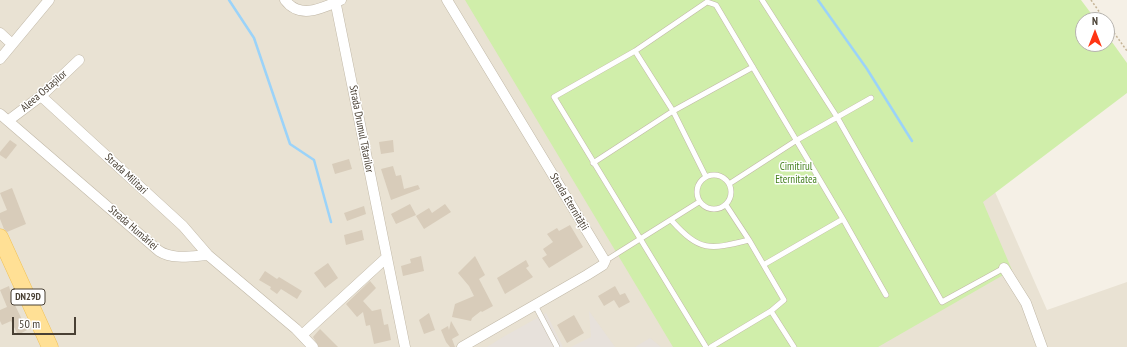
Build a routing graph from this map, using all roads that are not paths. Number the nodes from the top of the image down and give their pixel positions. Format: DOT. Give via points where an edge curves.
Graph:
graph roads {
  1 [pos="49,0"];
  2 [pos="285,0"];
  3 [pos="447,0"];
  4 [pos="762,0"];
  5 [pos="337,1"];
  6 [pos="0,33"];
  7 [pos="12,44"];
  8 [pos="635,51"];
  9 [pos="0,59"];
  10 [pos="79,60"];
  11 [pos="753,67"];
  12 [pos="41,96"];
  13 [pos="871,98"];
  14 [pos="673,111"];
  15 [pos="0,114"];
  16 [pos="837,117"];
  17 [pos="9,120"];
  18 [pos="797,140"];
  19 [pos="593,163"];
  20 [pos="706,177"];
  21 [pos="729,184"];
  22 [pos="699,202"];
  23 [pos="726,205"];
  24 [pos="843,219"];
  25 [pos="671,220"];
  26 [pos="0,237"];
  27 [pos="640,239"];
  28 [pos="749,240"];
  29 [pos="208,255"];
  30 [pos="386,258"];
  31 [pos="605,261"];
  32 [pos="765,264"];
  33 [pos="1004,268"];
  34 [pos="886,295"];
  35 [pos="535,305"];
  36 [pos="771,311"];
  37 [pos="302,335"];
  38 [pos="50,347"];
  39 [pos="313,347"];
  40 [pos="405,347"];
  41 [pos="462,347"];
  42 [pos="558,347"];
  43 [pos="706,347"];
  44 [pos="711,347"];
  45 [pos="794,347"];
  46 [pos="1042,347"];
  1 -- 7 [label="street"];
  2 -- 5 [label="street" via="293,9 301,12 318,9"];
  3 -- 31 [label="street, Strada Eternității"];
  4 -- 16 [label="lane"];
  5 -- 30 [label="street, Strada Drumul Tătarilor"];
  6 -- 7 [label="street"];
  7 -- 9 [label="street"];
  8 -- 11 [label="lane" via="707,2 716,5"];
  8 -- 14 [label="lane"];
  8 -- 19 [label="lane" via="554,97"];
  10 -- 12 [label="street, Aleea Ostașilor"];
  11 -- 14 [label="lane"];
  11 -- 18 [label="lane"];
  12 -- 17 [label="street, Aleea Ostașilor"];
  12 -- 29 [label="street, Strada Militari" via="183,226"];
  13 -- 16 [label="lane"];
  14 -- 19 [label="lane"];
  14 -- 20 [label="lane"];
  15 -- 17 [label="street, Strada Humăriei"];
  16 -- 18 [label="lane"];
  16 -- 33 [label="lane" via="942,302"];
  17 -- 29 [label="street, Strada Humăriei" via="159,251 174,256"];
  18 -- 21 [label="lane"];
  18 -- 24 [label="lane"];
  19 -- 27 [label="lane"];
  20 -- 21 [label="lane" via="720,176"];
  20 -- 22 [label="lane" via="699,182 697,188"];
  21 -- 23 [label="lane" via="731,195"];
  22 -- 23 [label="lane" via="716,210"];
  22 -- 25 [label="lane"];
  23 -- 28 [label="lane"];
  24 -- 32 [label="lane"];
  24 -- 34 [label="lane"];
  25 -- 27 [label="lane"];
  25 -- 28 [label="lane" via="694,243 718,248"];
  26 -- 38 [label="main road, DN29D"];
  27 -- 31 [label="lane"];
  27 -- 43 [label="lane"];
  28 -- 32 [label="lane"];
  29 -- 37 [label="street"];
  30 -- 37 [label="street"];
  30 -- 40 [label="street, Strada Drumul Tătarilor"];
  31 -- 35 [label="street" via="603,265"];
  32 -- 36 [label="lane" via="784,300"];
  33 -- 46 [label="street" via="1026,303"];
  35 -- 41 [label="street"];
  35 -- 42 [label="lane"];
  36 -- 44 [label="lane"];
  36 -- 45 [label="lane"];
  37 -- 39 [label="street"];
}
